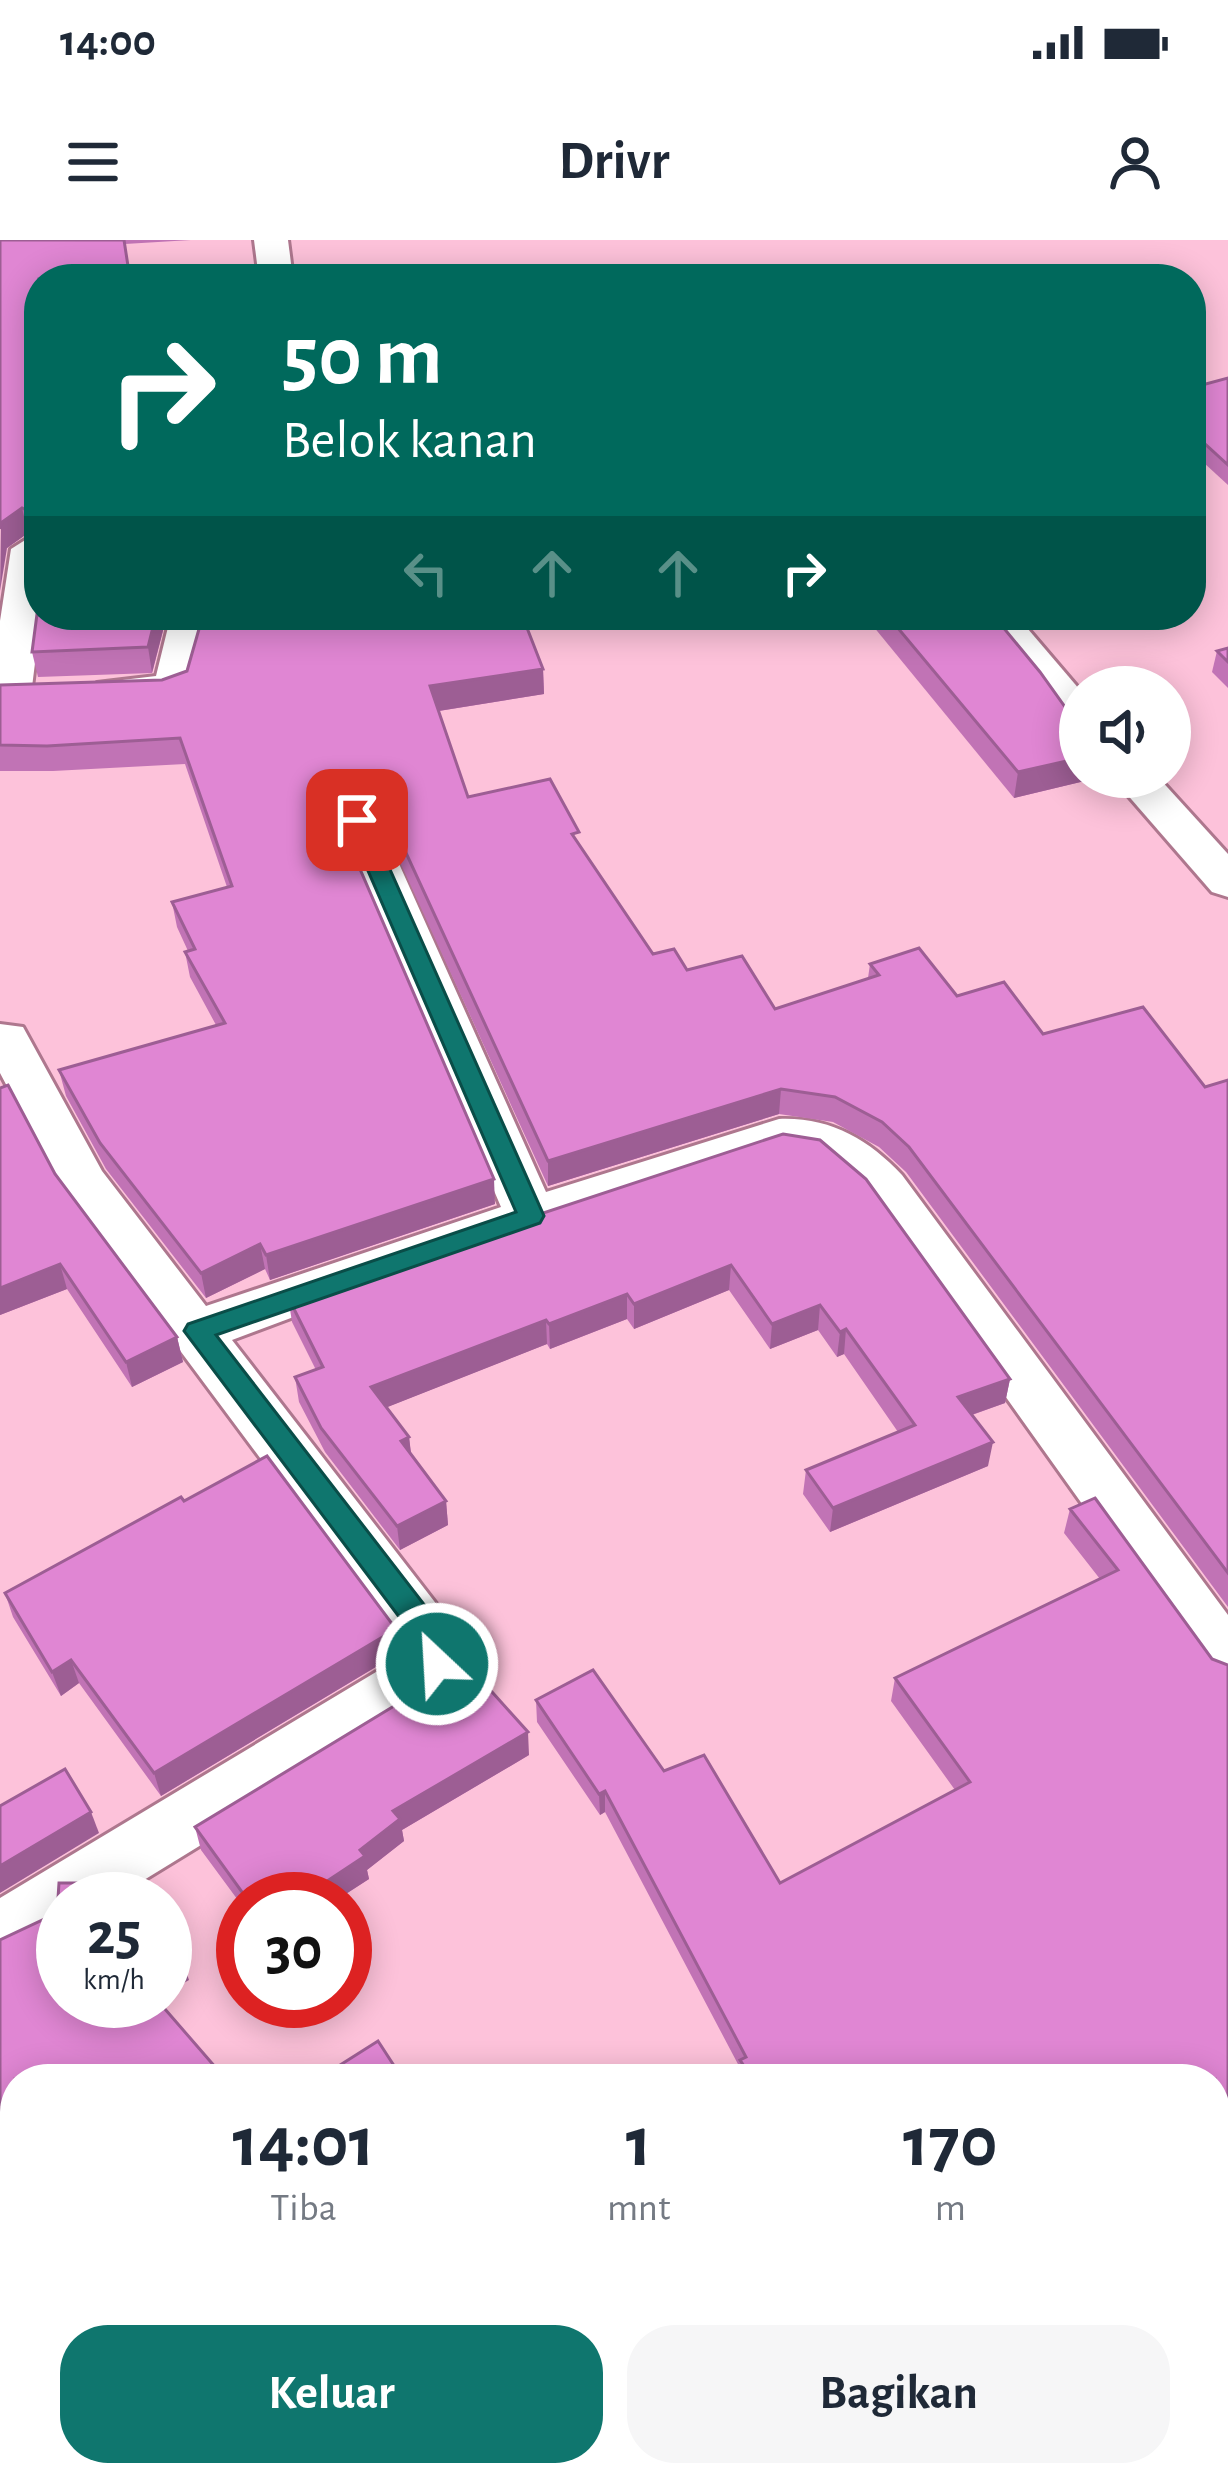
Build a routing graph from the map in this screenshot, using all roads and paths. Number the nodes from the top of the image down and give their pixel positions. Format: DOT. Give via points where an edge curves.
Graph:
graph roads {
  1 [pos="23,549"];
  2 [pos="187,630"];
  3 [pos="1008,630"];
  4 [pos="1059,691"];
  5 [pos="5,695"];
  6 [pos="1153,798"];
  7 [pos="357,820"];
  8 [pos="1228,882"];
  9 [pos="6,1039"];
  10 [pos="531,1216"];
  11 [pos="197,1331"];
  12 [pos="1228,1661"];
  13 [pos="0,1933"];
  1 -- 5 [label="street"];
  2 -- 5 [label="street" via="171,687"];
  3 -- 4 [label="street"];
  6 -- 8 [label="street"];
  7 -- 10 [label="street"];
  9 -- 11 [label="street" via="83,1183"];
  10 -- 11 [label="street"];
  10 -- 12 [label="street" via="778,1136 816,1138 848,1152 884,1188"];
  11 -- 13 [label="street" via="422,1625 437,1664"];
}
